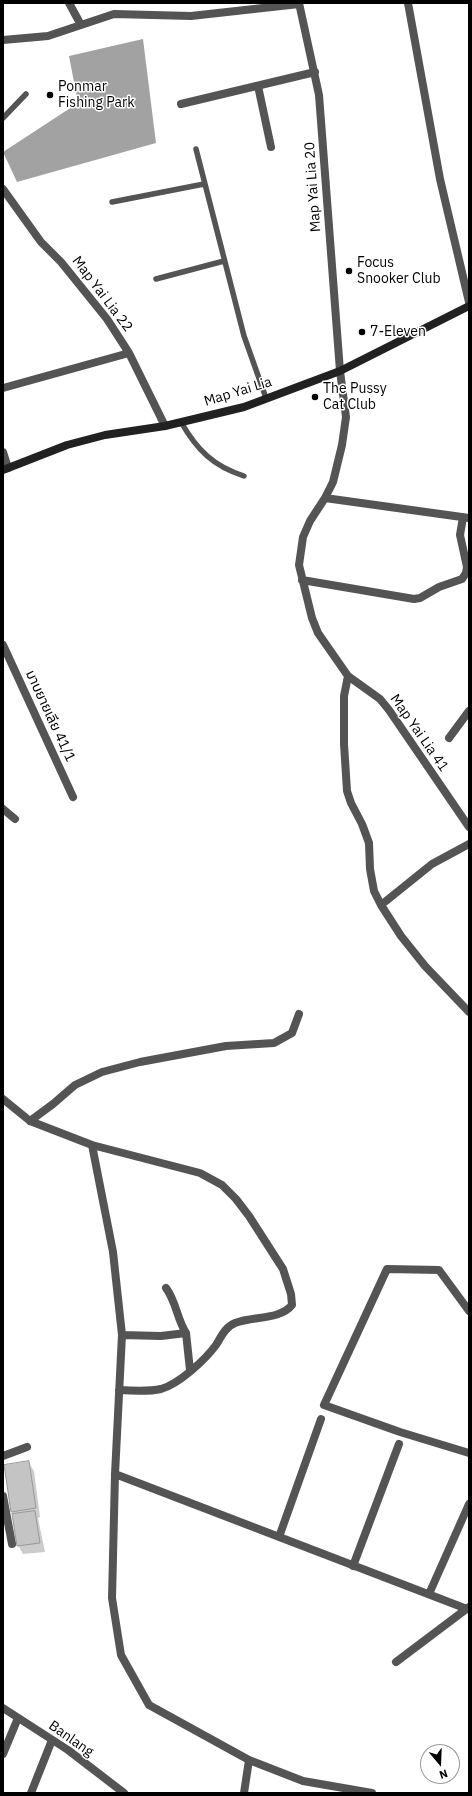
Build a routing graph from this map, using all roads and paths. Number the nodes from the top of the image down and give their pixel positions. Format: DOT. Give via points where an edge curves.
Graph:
graph roads {
  1 [pos="69,3"];
  2 [pos="299,3"];
  3 [pos="408,3"];
  4 [pos="81,25"];
  5 [pos="3,40"];
  6 [pos="315,72"];
  7 [pos="258,86"];
  8 [pos="26,94"];
  9 [pos="181,104"];
  10 [pos="3,118"];
  11 [pos="271,147"];
  12 [pos="196,149"];
  13 [pos="204,184"];
  14 [pos="3,189"];
  15 [pos="112,202"];
  16 [pos="224,260"];
  17 [pos="156,279"];
  18 [pos="469,302"];
  19 [pos="469,306"];
  20 [pos="129,353"];
  21 [pos="340,371"];
  22 [pos="3,388"];
  23 [pos="266,398"];
  24 [pos="181,422"];
  25 [pos="165,426"];
  26 [pos="3,452"];
  27 [pos="6,469"];
  28 [pos="244,476"];
  29 [pos="325,498"];
  30 [pos="466,518"];
  31 [pos="302,580"];
  32 [pos="3,645"];
  33 [pos="348,676"];
  34 [pos="469,711"];
  35 [pos="449,738"];
  36 [pos="73,797"];
  37 [pos="3,809"];
  38 [pos="15,819"];
  39 [pos="469,827"];
  40 [pos="469,844"];
  41 [pos="381,905"];
  42 [pos="469,1012"];
  43 [pos="299,1014"];
  44 [pos="3,1099"];
  45 [pos="30,1121"];
  46 [pos="92,1145"];
  47 [pos="166,1288"];
  48 [pos="469,1311"];
  49 [pos="186,1333"];
  50 [pos="122,1335"];
  51 [pos="190,1370"];
  52 [pos="119,1390"];
  53 [pos="322,1419"];
  54 [pos="399,1444"];
  55 [pos="27,1447"];
  56 [pos="469,1453"];
  57 [pos="3,1456"];
  58 [pos="115,1474"];
  59 [pos="3,1496"];
  60 [pos="469,1504"];
  61 [pos="279,1537"];
  62 [pos="12,1544"];
  63 [pos="353,1566"];
  64 [pos="429,1594"];
  65 [pos="468,1608"];
  66 [pos="396,1662"];
  67 [pos="3,1708"];
  68 [pos="18,1718"];
  69 [pos="52,1740"];
  70 [pos="3,1754"];
  71 [pos="249,1760"];
  72 [pos="31,1793"];
  73 [pos="124,1793"];
  74 [pos="244,1793"];
  75 [pos="372,1793"];
  1 -- 4 [label="street"];
  2 -- 4 [label="street" via="191,16 114,14"];
  2 -- 6 [label="street, Map Yai Lia 20"];
  3 -- 18 [label="street" via="440,179"];
  4 -- 5 [label="street" via="48,36"];
  6 -- 7 [label="street"];
  6 -- 21 [label="street, Map Yai Lia 20" via="319,95"];
  7 -- 9 [label="street"];
  7 -- 11 [label="street"];
  8 -- 10 [label="lane"];
  12 -- 13 [label="lane"];
  13 -- 15 [label="lane"];
  13 -- 16 [label="lane"];
  14 -- 20 [label="street, Map Yai Lia 22" via="41,242 61,262 107,319"];
  16 -- 17 [label="lane"];
  16 -- 23 [label="lane" via="244,336"];
  19 -- 21 [label="street, Map Yai Lia"];
  20 -- 22 [label="street"];
  20 -- 25 [label="street, Map Yai Lia 22"];
  21 -- 23 [label="street, Map Yai Lia"];
  21 -- 29 [label="street, Map Yai Lia 41" via="346,417 335,475"];
  23 -- 24 [label="street, Map Yai Lia" via="244,407"];
  24 -- 25 [label="street, Map Yai Lia"];
  24 -- 28 [label="lane" via="205,456 226,470"];
  25 -- 27 [label="street, Map Yai Lia" via="67,444"];
  26 -- 27 [label="street"];
  29 -- 30 [label="street"];
  29 -- 31 [label="street, Map Yai Lia 41" via="303,537 299,565"];
  30 -- 31 [label="street" via="460,535 466,573 462,579 420,598"];
  31 -- 33 [label="street, Map Yai Lia 41" via="318,633"];
  32 -- 36 [label="street, มาบยายเลีย 41/1"];
  33 -- 39 [label="street, Map Yai Lia 41" via="380,699 389,710"];
  33 -- 41 [label="street" via="344,696 347,791 369,843 374,891"];
  34 -- 35 [label="street"];
  37 -- 38 [label="street"];
  40 -- 41 [label="street" via="432,864"];
  41 -- 42 [label="street" via="425,966"];
  43 -- 45 [label="street" via="292,1033 274,1043 226,1046 102,1072 75,1085"];
  44 -- 45 [label="street"];
  45 -- 46 [label="street"];
  46 -- 50 [label="street" via="113,1252"];
  46 -- 51 [label="street" via="200,1172 222,1185 249,1216 283,1269 291,1294 292,1305 289,1309 234,1323 226,1329 215,1347"];
  47 -- 49 [label="street" via="171,1294"];
  48 -- 56 [label="street" via="440,1270 387,1269 324,1405"];
  49 -- 50 [label="street" via="161,1336"];
  49 -- 51 [label="street"];
  50 -- 52 [label="street"];
  51 -- 52 [label="street" via="162,1389 138,1392"];
  52 -- 58 [label="street"];
  53 -- 61 [label="street"];
  54 -- 63 [label="street"];
  55 -- 57 [label="street"];
  58 -- 61 [label="street"];
  58 -- 71 [label="street" via="112,1598 121,1655 149,1705"];
  59 -- 62 [label="street"];
  60 -- 64 [label="street"];
  61 -- 63 [label="street"];
  63 -- 64 [label="street"];
  64 -- 65 [label="street"];
  65 -- 66 [label="street"];
  67 -- 68 [label="street, Banlang"];
  68 -- 69 [label="street, Banlang"];
  68 -- 70 [label="street"];
  69 -- 72 [label="street"];
  69 -- 73 [label="street, Banlang"];
  71 -- 74 [label="street"];
  71 -- 75 [label="street" via="303,1781"];
}
